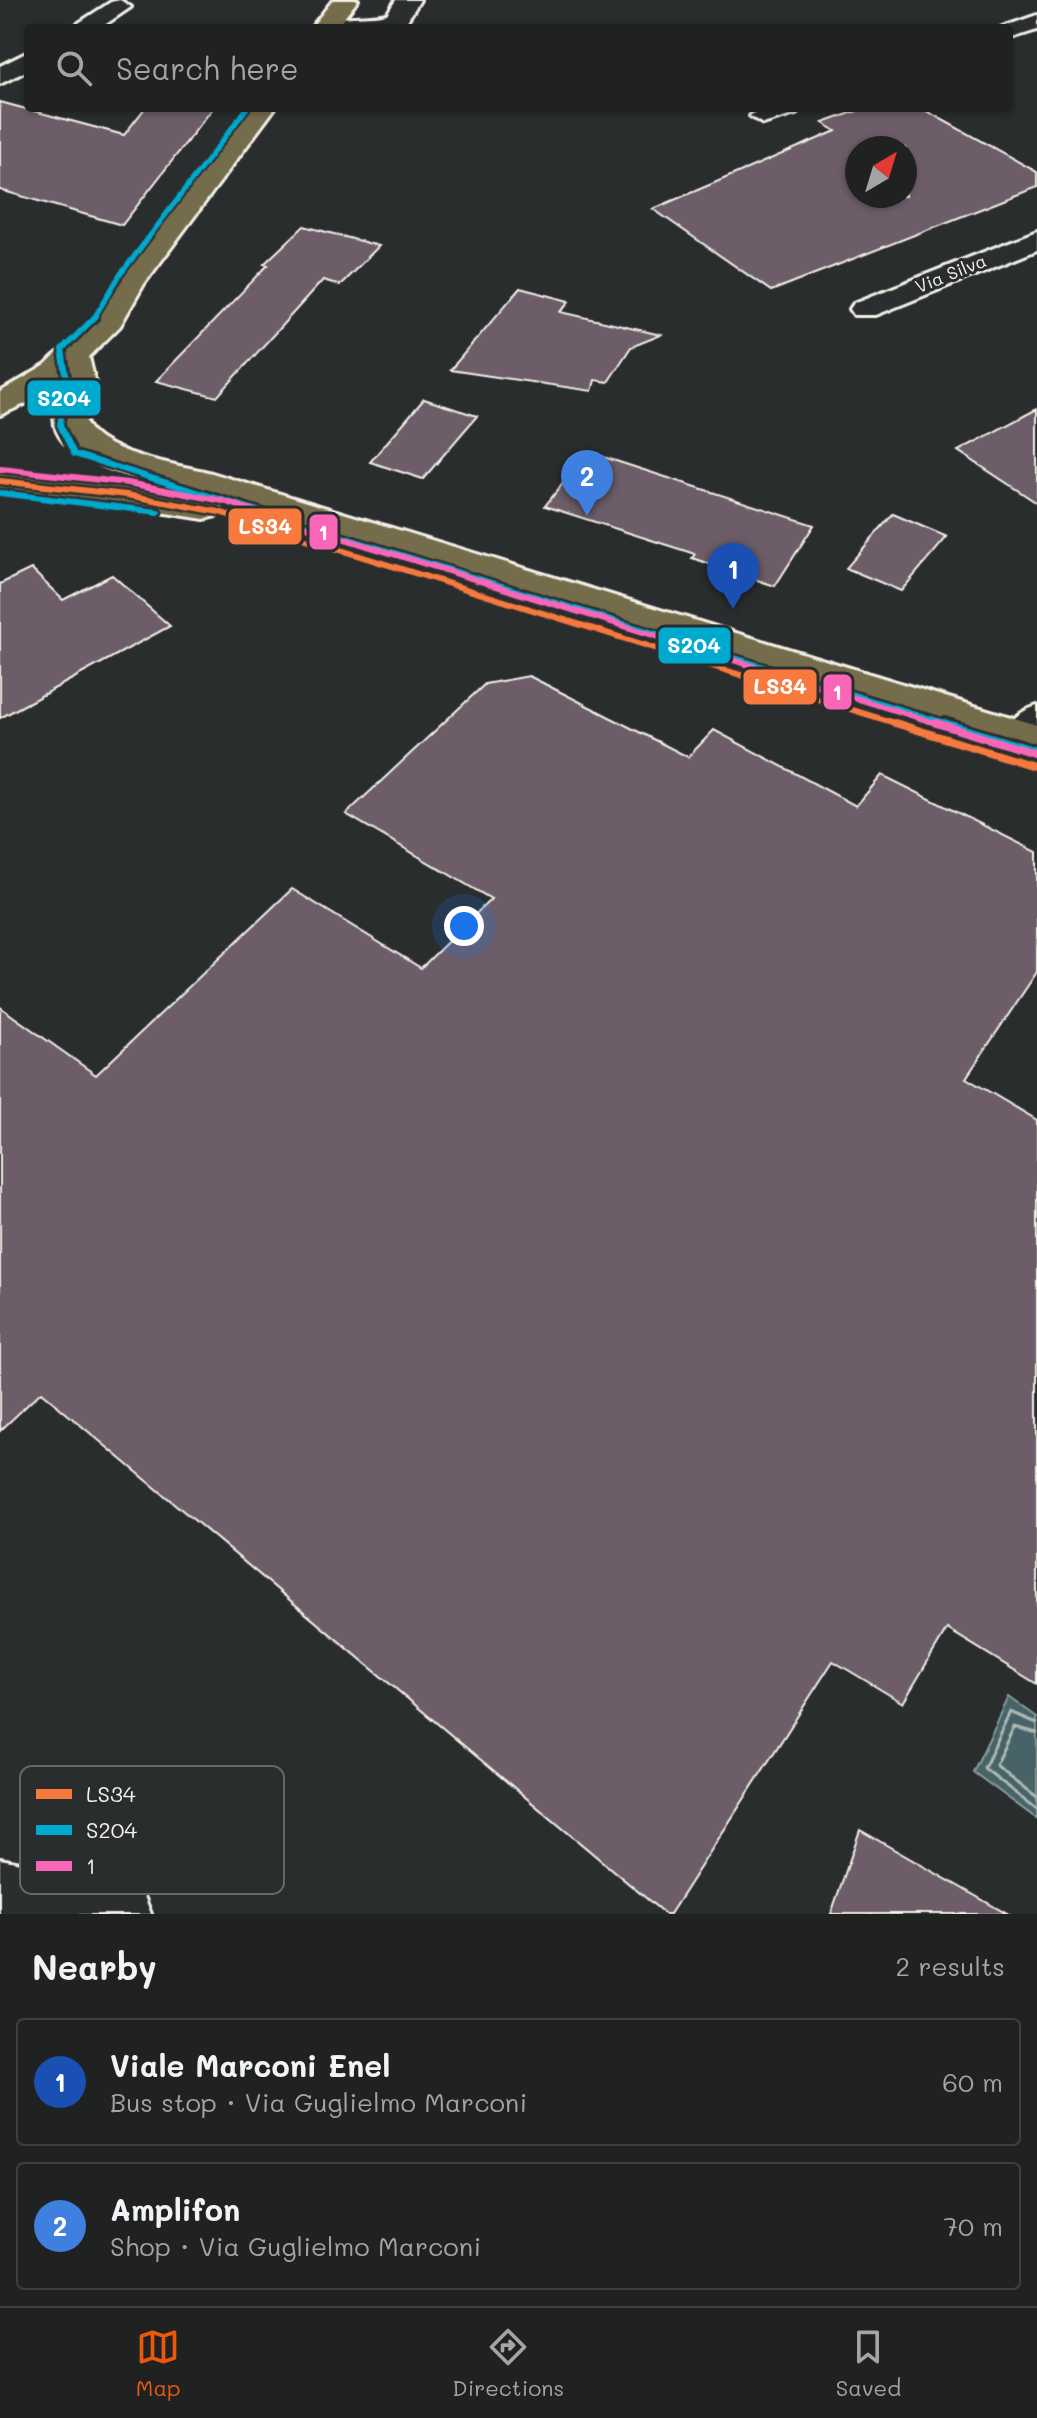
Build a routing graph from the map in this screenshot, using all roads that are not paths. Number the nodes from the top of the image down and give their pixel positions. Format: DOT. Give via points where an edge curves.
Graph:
graph roads {
  1 [pos="396,0"];
  2 [pos="408,0"];
  3 [pos="119,7"];
  4 [pos="333,16"];
  5 [pos="1037,22"];
  6 [pos="90,24"];
  7 [pos="363,24"];
  8 [pos="378,24"];
  9 [pos="1013,31"];
  10 [pos="24,62"];
  11 [pos="0,76"];
  12 [pos="259,112"];
  13 [pos="1037,240"];
  14 [pos="130,282"];
  15 [pos="865,309"];
  16 [pos="73,356"];
  17 [pos="0,382"];
  18 [pos="0,405"];
  19 [pos="0,460"];
  20 [pos="200,480"];
  21 [pos="0,481"];
  22 [pos="1033,740"];
  23 [pos="0,1891"];
  24 [pos="119,1914"];
  1 -- 4 [label="street"];
  2 -- 8 [label="street" via="396,19"];
  3 -- 6 [label="street"];
  4 -- 7 [label="street"];
  5 -- 9 [label="street"];
  10 -- 11 [label="street"];
  12 -- 14 [label="main road"];
  13 -- 15 [label="street, Via Silva"];
  14 -- 16 [label="main road" via="109,320"];
  14 -- 17 [label="main road" via="25,368"];
  16 -- 18 [label="main road" via="34,388"];
  16 -- 20 [label="main road" via="82,381 70,421 72,434 82,445"];
  19 -- 20 [label="main road"];
  20 -- 22 [label="main road"];
  21 -- 22 [label="main road" via="71,487 219,512"];
  23 -- 24 [label="street"];
}
